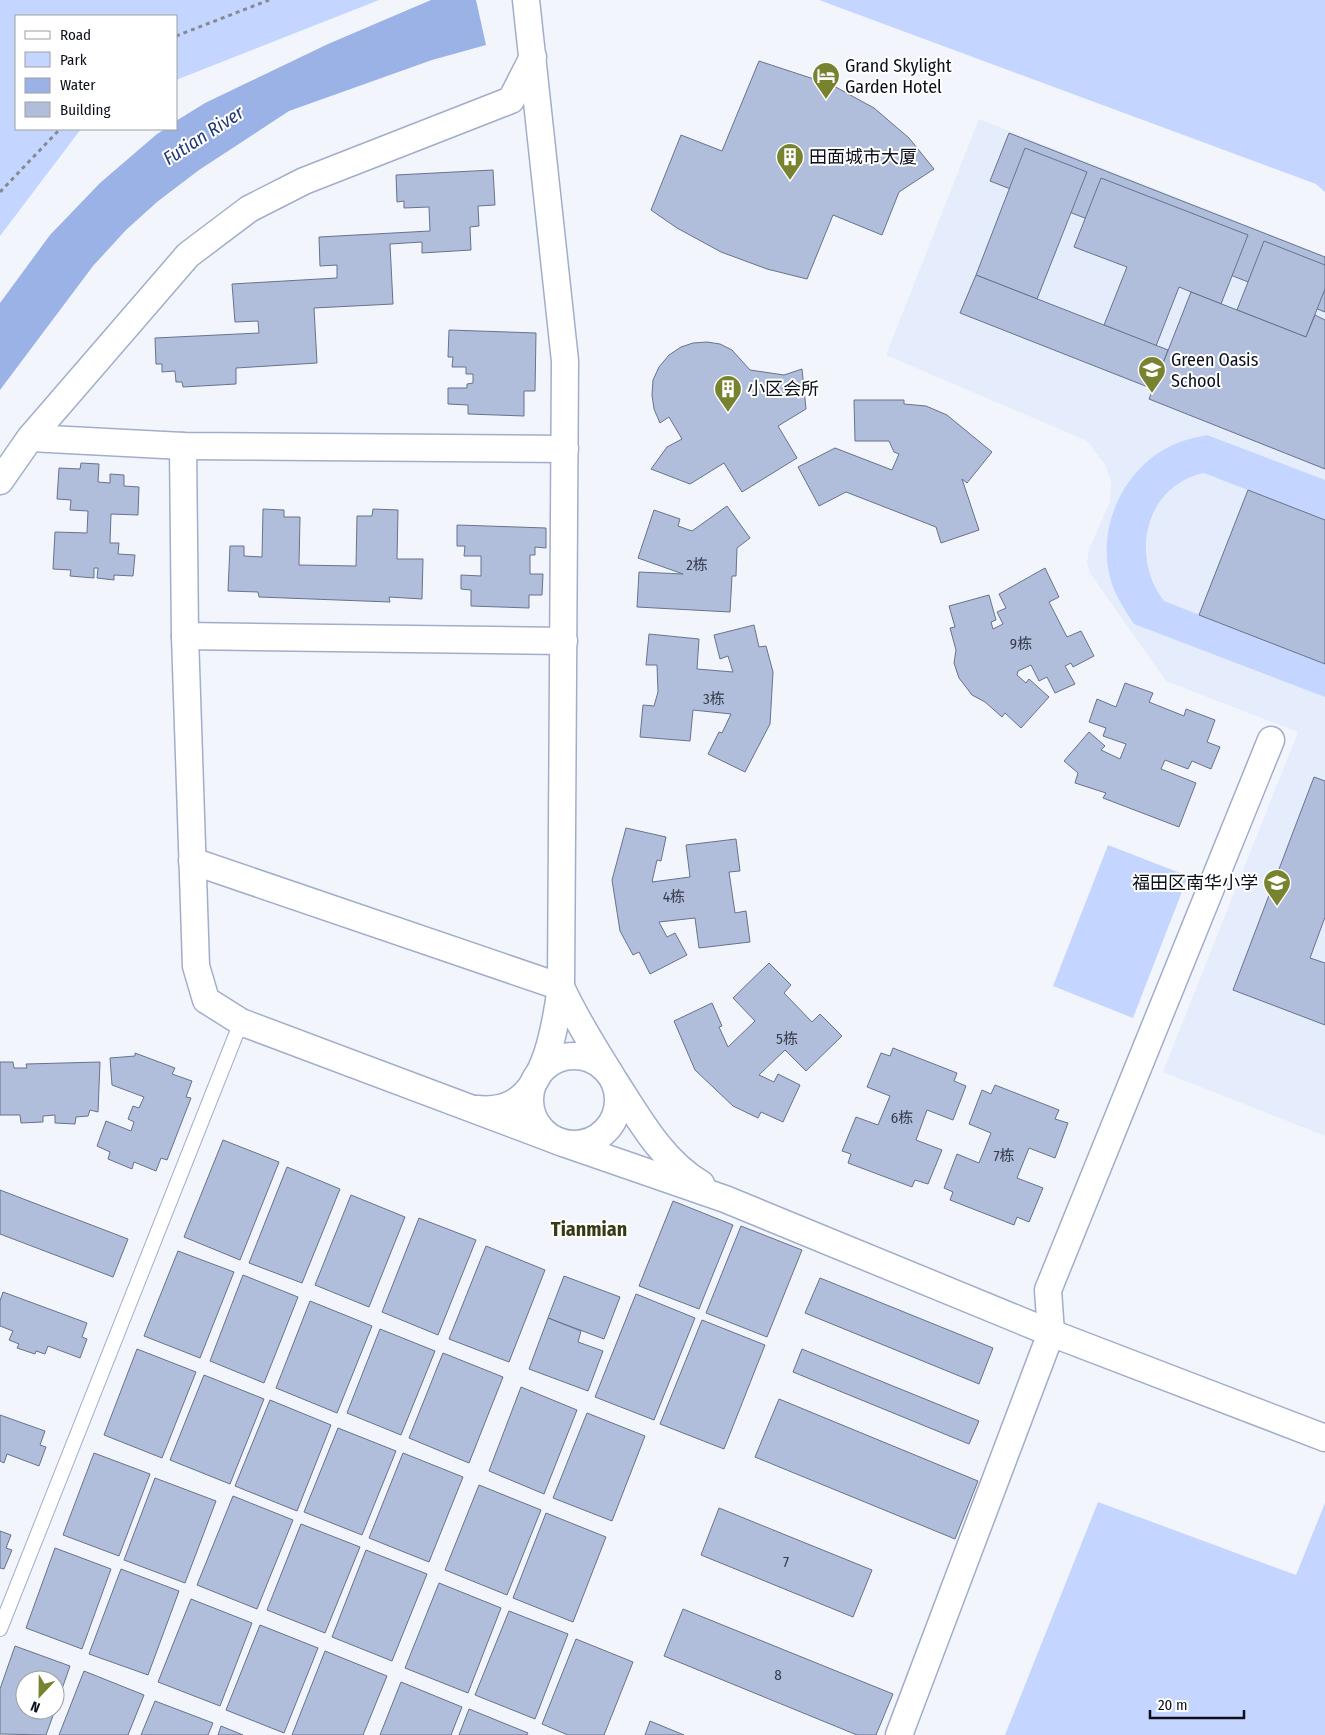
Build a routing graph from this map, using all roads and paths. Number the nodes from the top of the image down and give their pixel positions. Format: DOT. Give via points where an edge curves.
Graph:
graph roads {
  1 [pos="269,0"];
  2 [pos="526,0"];
  3 [pos="178,35"];
  4 [pos="533,57"];
  5 [pos="59,130"];
  6 [pos="0,192"];
  7 [pos="30,438"];
  8 [pos="182,446"];
  9 [pos="564,449"];
  10 [pos="0,483"];
  11 [pos="185,636"];
  12 [pos="564,641"];
  13 [pos="1270,740"];
  14 [pos="192,861"];
  15 [pos="562,987"];
  16 [pos="241,1022"];
  17 [pos="614,1079"];
  18 [pos="534,1081"];
  19 [pos="474,1109"];
  20 [pos="564,1143"];
  21 [pos="725,1199"];
  22 [pos="1051,1333"];
  23 [pos="1325,1438"];
  24 [pos="0,1629"];
  25 [pos="899,1735"];
  1 -- 3 [label="path"];
  2 -- 4 [label="street"];
  4 -- 7 [label="street" via="511,100 304,181 241,214 188,255"];
  4 -- 9 [label="street" via="565,361"];
  5 -- 6 [label="path"];
  7 -- 8 [label="street"];
  7 -- 10 [label="street"];
  8 -- 9 [label="street"];
  8 -- 11 [label="street"];
  9 -- 12 [label="street"];
  11 -- 12 [label="street"];
  11 -- 14 [label="street"];
  12 -- 15 [label="street"];
  13 -- 22 [label="street" via="1048,1290"];
  14 -- 15 [label="street"];
  14 -- 16 [label="street" via="196,966 206,1000"];
  15 -- 17 [label="street" via="572,1011"];
  15 -- 18 [label="street" via="551,1039"];
  16 -- 19 [label="street"];
  16 -- 24 [label="lane"];
  17 -- 18 [label="street" via="594,1060 566,1056 542,1069"];
  17 -- 20 [label="street" via="618,1108 613,1121 592,1140"];
  17 -- 21 [label="street" via="650,1135 670,1159 695,1181"];
  18 -- 19 [label="street" via="512,1104 495,1110"];
  18 -- 20 [label="street" via="530,1093 534,1119 551,1138"];
  19 -- 20 [label="street"];
  20 -- 21 [label="street"];
  21 -- 22 [label="street"];
  22 -- 23 [label="street"];
  22 -- 25 [label="street"];
}
